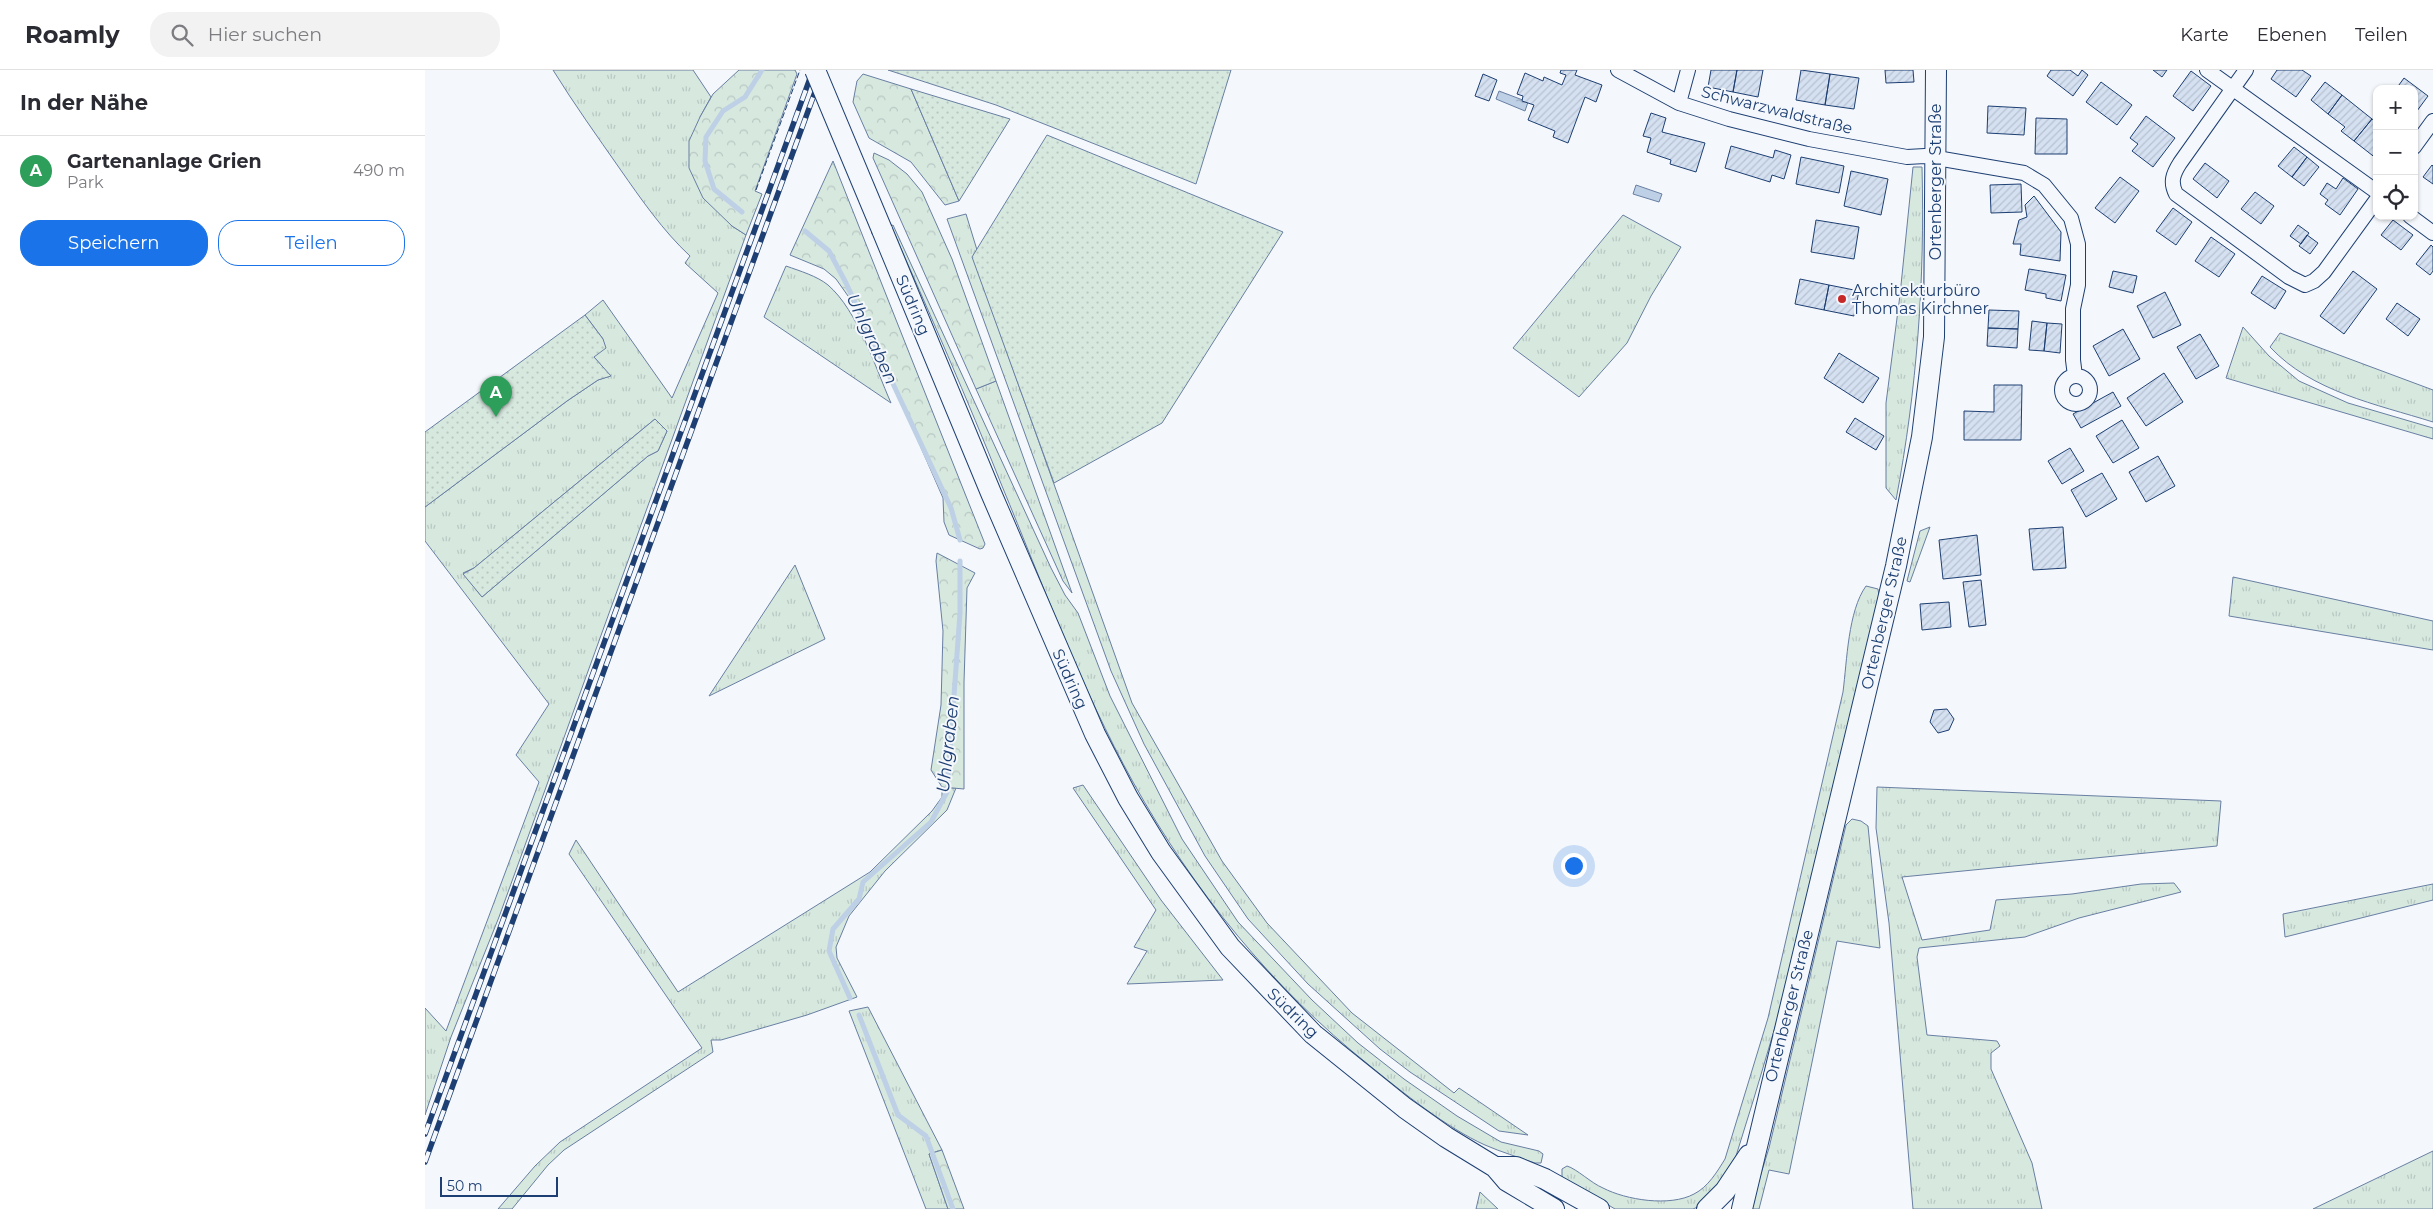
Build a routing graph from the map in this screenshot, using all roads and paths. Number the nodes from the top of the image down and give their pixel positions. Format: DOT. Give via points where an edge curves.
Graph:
graph roads {
  1 [pos="815,70"];
  2 [pos="1618,70"];
  3 [pos="1687,70"];
  4 [pos="1936,70"];
  5 [pos="2207,70"];
  6 [pos="2246,70"];
  7 [pos="2232,88"];
  8 [pos="1679,103"];
  9 [pos="2433,121"];
  10 [pos="2418,142"];
  11 [pos="1936,158"];
  12 [pos="2373,189"];
  13 [pos="2373,204"];
  14 [pos="2415,220"];
  15 [pos="2433,233"];
  16 [pos="2075,376"];
  17 [pos="1756,1145"];
  18 [pos="1495,1167"];
  19 [pos="1554,1209"];
  20 [pos="1599,1209"];
  21 [pos="1707,1209"];
  22 [pos="1742,1209"];
  1 -- 18 [label="street, Südring, bridge" via="1095,734 1161,852 1230,947 1313,1034 1405,1108"];
  2 -- 8 [label="street, Schwarzwaldstraße"];
  3 -- 8 [label="street"];
  4 -- 11 [label="street, Ortenberger Straße"];
  5 -- 7 [label="street"];
  6 -- 7 [label="street"];
  7 -- 12 [label="street"];
  7 -- 13 [label="street" via="2173,174 2172,185 2176,194 2289,277 2305,285 2324,272"];
  8 -- 11 [label="street, Schwarzwaldstraße" via="1809,139 1907,157"];
  9 -- 10 [label="street"];
  11 -- 16 [label="street, Schwarzwaldstraße" via="2024,173 2044,185 2071,218 2078,244 2078,285 2073,310"];
  11 -- 17 [label="street, Ortenberger Straße" via="1934,337 1922,437 1896,566"];
  14 -- 15 [label="street"];
  17 -- 21 [label="street, Ortenberger Straße" via="1725,1191"];
  17 -- 22 [label="street, Ortenberger Straße"];
  18 -- 19 [label="street, Südring" via="1507,1181"];
  18 -- 20 [label="street, Südring" via="1515,1167 1545,1179"];
}
